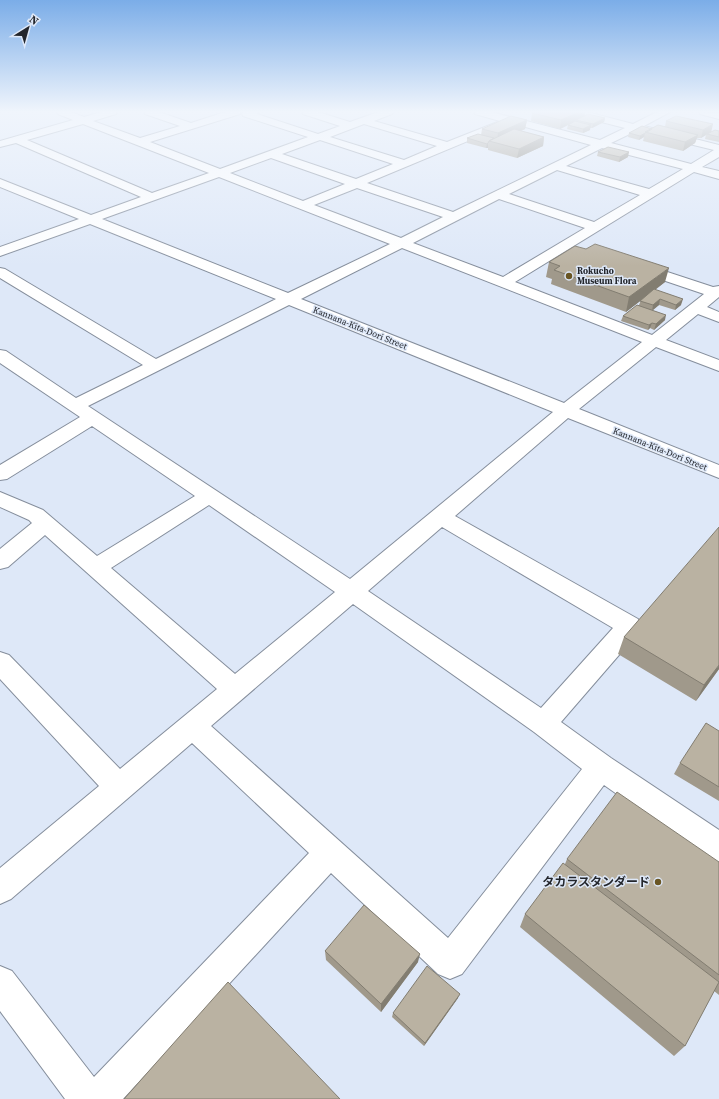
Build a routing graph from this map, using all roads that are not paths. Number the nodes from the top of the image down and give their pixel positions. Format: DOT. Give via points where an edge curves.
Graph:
graph roads {
  1 [pos="73,163"];
  2 [pos="194,163"];
  3 [pos="245,163"];
  4 [pos="297,163"];
  5 [pos="561,163"];
  6 [pos="676,163"];
  7 [pos="701,163"];
  8 [pos="405,164"];
  9 [pos="555,166"];
  10 [pos="694,168"];
  11 [pos="218,173"];
  12 [pos="719,175"];
  13 [pos="0,183"];
  14 [pos="355,184"];
  15 [pos="651,194"];
  16 [pos="498,195"];
  17 [pos="152,197"];
  18 [pos="304,205"];
  19 [pos="454,217"];
  20 [pos="90,219"];
  21 [pos="596,227"];
  22 [pos="403,243"];
  23 [pos="568,244"];
  24 [pos="583,249"];
  25 [pos="0,252"];
  26 [pos="627,264"];
  27 [pos="0,272"];
  28 [pos="507,281"];
  29 [pos="717,291"];
  30 [pos="289,299"];
  31 [pos="695,308"];
  32 [pos="719,317"];
  33 [pos="655,341"];
  34 [pos="0,355"];
  35 [pos="156,366"];
  36 [pos="719,366"];
  37 [pos="84,411"];
  38 [pos="565,411"];
  39 [pos="719,472"];
  40 [pos="0,474"];
  41 [pos="209,496"];
  42 [pos="0,498"];
  43 [pos="439,516"];
  44 [pos="46,523"];
  45 [pos="0,561"];
  46 [pos="96,567"];
  47 [pos="351,591"];
  48 [pos="0,662"];
  49 [pos="236,690"];
  50 [pos="543,724"];
  51 [pos="192,726"];
  52 [pos="601,767"];
  53 [pos="119,786"];
  54 [pos="719,848"];
  55 [pos="330,852"];
  56 [pos="0,888"];
  57 [pos="0,983"];
  58 [pos="88,1099"];
  59 [pos="98,1099"];
  1 -- 17 [label="street"];
  2 -- 11 [label="street"];
  3 -- 11 [label="street"];
  4 -- 14 [label="street"];
  5 -- 9 [label="street"];
  6 -- 10 [label="street"];
  7 -- 10 [label="street"];
  8 -- 14 [label="street"];
  9 -- 15 [label="street"];
  9 -- 16 [label="street"];
  10 -- 12 [label="street"];
  10 -- 15 [label="street"];
  11 -- 17 [label="street"];
  11 -- 18 [label="street"];
  13 -- 20 [label="street, Kannana-Kita-Dori Street"];
  14 -- 18 [label="street"];
  14 -- 19 [label="street"];
  15 -- 21 [label="street"];
  16 -- 19 [label="street"];
  16 -- 21 [label="street"];
  17 -- 20 [label="street"];
  18 -- 22 [label="street"];
  19 -- 22 [label="street"];
  20 -- 25 [label="street"];
  20 -- 30 [label="street, Kannana-Kita-Dori Street"];
  21 -- 23 [label="street"];
  22 -- 28 [label="street"];
  22 -- 30 [label="street"];
  23 -- 24 [label="street"];
  23 -- 28 [label="street"];
  26 -- 29 [label="street"];
  27 -- 35 [label="street"];
  28 -- 33 [label="street"];
  29 -- 31 [label="street"];
  30 -- 35 [label="street"];
  30 -- 38 [label="street, Kannana-Kita-Dori Street"];
  31 -- 32 [label="street"];
  31 -- 33 [label="street"];
  33 -- 36 [label="street"];
  33 -- 38 [label="street"];
  34 -- 37 [label="street"];
  35 -- 37 [label="street"];
  37 -- 40 [label="street"];
  37 -- 41 [label="street"];
  38 -- 39 [label="street, Kannana-Kita-Dori Street"];
  38 -- 43 [label="street"];
  41 -- 46 [label="street"];
  41 -- 47 [label="street"];
  42 -- 44 [label="street" via="36,515"];
  43 -- 47 [label="street"];
  43 -- 50 [label="street" via="629,626"];
  44 -- 45 [label="street"];
  44 -- 46 [label="street"];
  46 -- 49 [label="street"];
  47 -- 49 [label="street"];
  47 -- 50 [label="street"];
  48 -- 53 [label="street"];
  49 -- 51 [label="street"];
  50 -- 52 [label="street"];
  51 -- 53 [label="street"];
  51 -- 55 [label="street"];
  52 -- 54 [label="street"];
  52 -- 55 [label="street" via="450,962"];
  53 -- 56 [label="street"];
  55 -- 59 [label="street"];
  57 -- 58 [label="street"];
}
